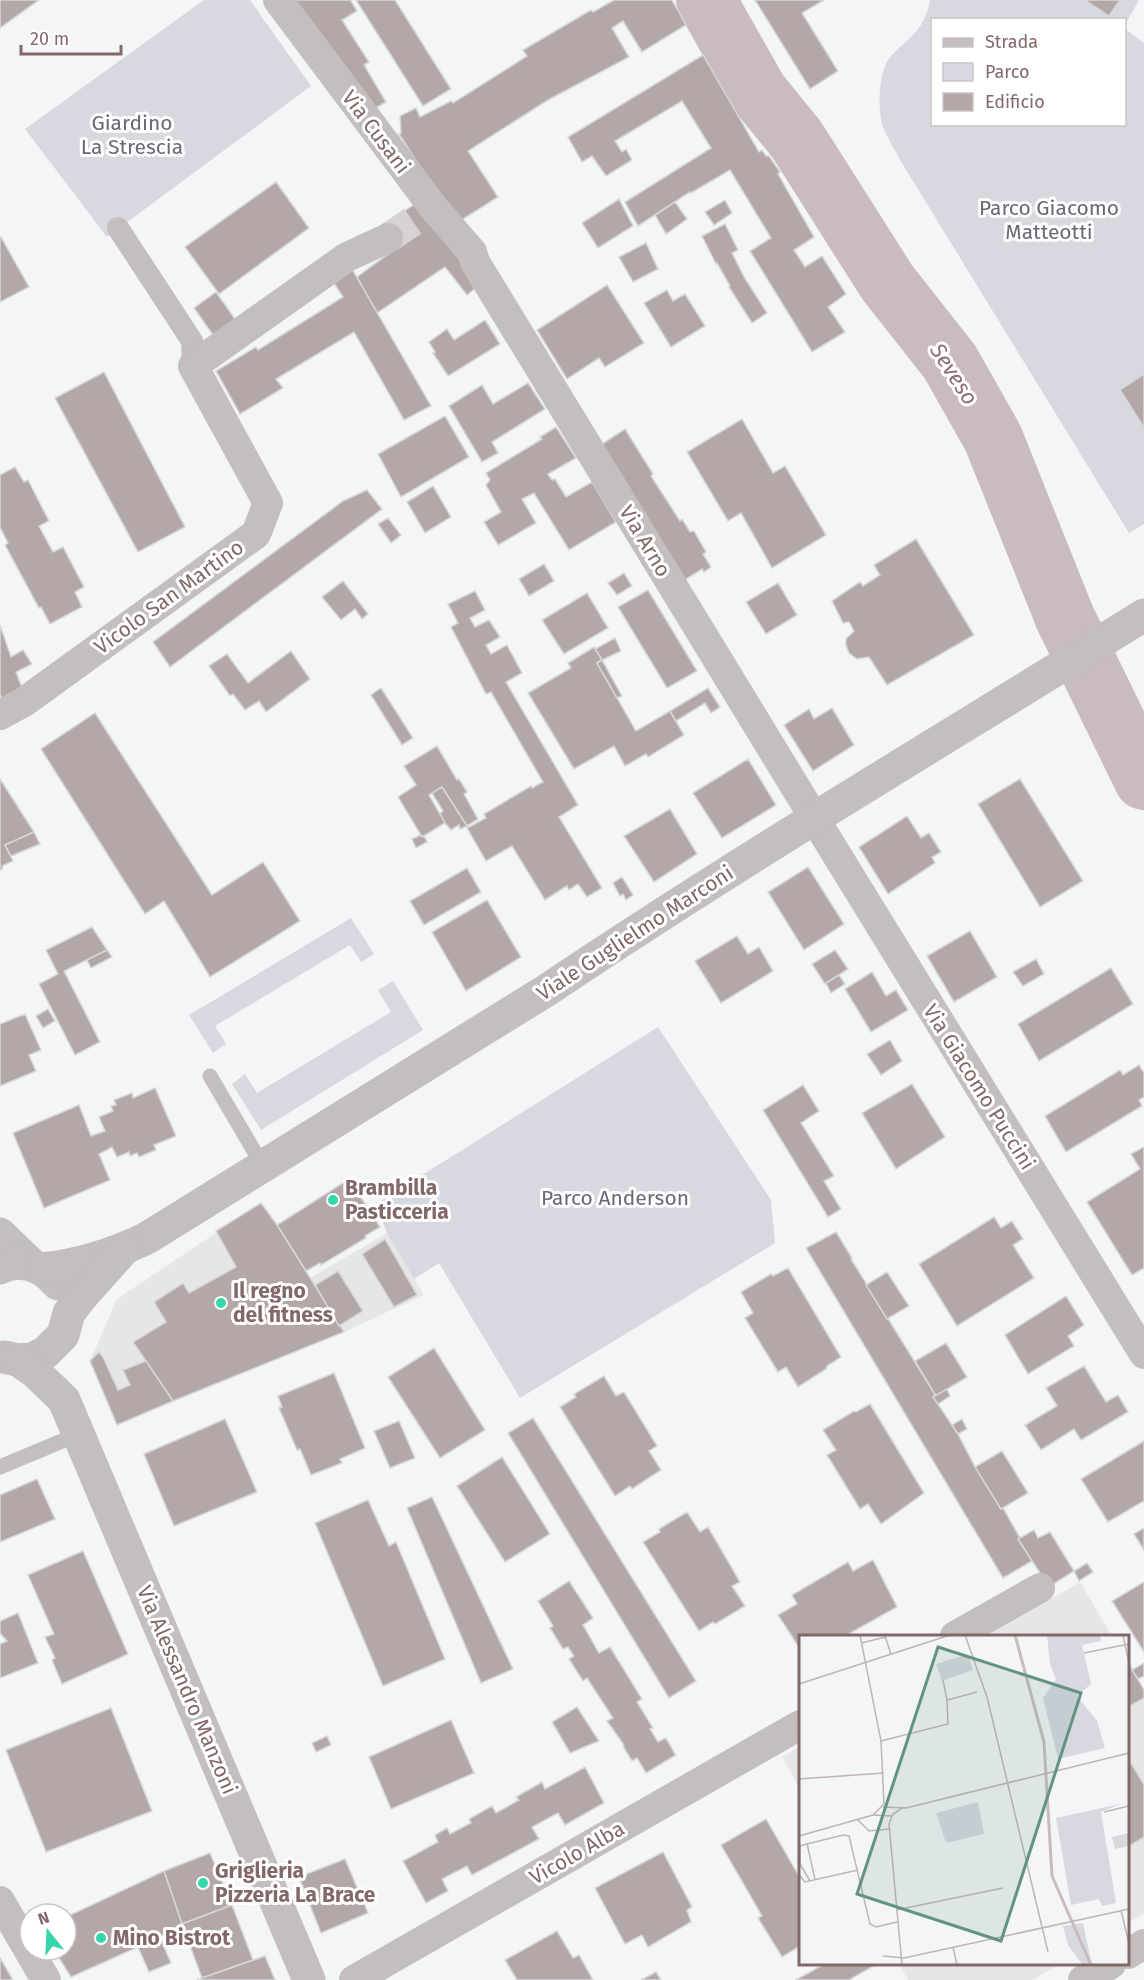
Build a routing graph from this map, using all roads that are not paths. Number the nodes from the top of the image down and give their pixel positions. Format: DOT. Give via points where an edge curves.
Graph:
graph roads {
  1 [pos="278,0"];
  2 [pos="118,228"];
  3 [pos="388,238"];
  4 [pos="475,262"];
  5 [pos="193,366"];
  6 [pos="1132,623"];
  7 [pos="0,715"];
  8 [pos="815,819"];
  9 [pos="210,1076"];
  10 [pos="263,1166"];
  11 [pos="0,1234"];
  12 [pos="124,1249"];
  13 [pos="24,1267"];
  14 [pos="66,1324"];
  15 [pos="1144,1354"];
  16 [pos="5,1357"];
  17 [pos="64,1400"];
  18 [pos="79,1434"];
  19 [pos="0,1467"];
  20 [pos="1040,1588"];
  21 [pos="958,1635"];
  22 [pos="799,1726"];
  23 [pos="0,1901"];
  24 [pos="1144,1944"];
  25 [pos="1129,1953"];
  26 [pos="1109,1965"];
  27 [pos="46,1980"];
  28 [pos="309,1980"];
  29 [pos="354,1980"];
  30 [pos="1083,1980"];
  1 -- 4 [label="street, Via Cusani" via="429,210 472,252"];
  2 -- 5 [label="street" via="192,341"];
  3 -- 5 [label="street" via="347,257"];
  4 -- 8 [label="street, Via Arno"];
  5 -- 7 [label="street, Vicolo San Martino" via="268,503 256,534 24,702"];
  6 -- 8 [label="street, Viale Guglielmo Marconi"];
  8 -- 10 [label="street, Viale Guglielmo Marconi"];
  8 -- 15 [label="street, Via Giacomo Puccini"];
  9 -- 10 [label="lane"];
  10 -- 12 [label="street, Viale Guglielmo Marconi"];
  11 -- 13 [label="street"];
  12 -- 13 [label="street" via="68,1266"];
  12 -- 14 [label="street" via="82,1296"];
  13 -- 14 [label="street, Via Alessandro Manzoni" via="60,1285"];
  14 -- 16 [label="street" via="46,1352 32,1359"];
  14 -- 17 [label="street, Via Alessandro Manzoni"];
  16 -- 17 [label="street, Via Alessandro Manzoni" via="35,1372"];
  17 -- 18 [label="street, Via Alessandro Manzoni"];
  18 -- 19 [label="lane"];
  18 -- 28 [label="street, Via Alessandro Manzoni"];
  20 -- 21 [label="street"];
  22 -- 29 [label="street, Vicolo Alba"];
  23 -- 27 [label="street"];
  24 -- 25 [label="street"];
  26 -- 30 [label="street"];
}
